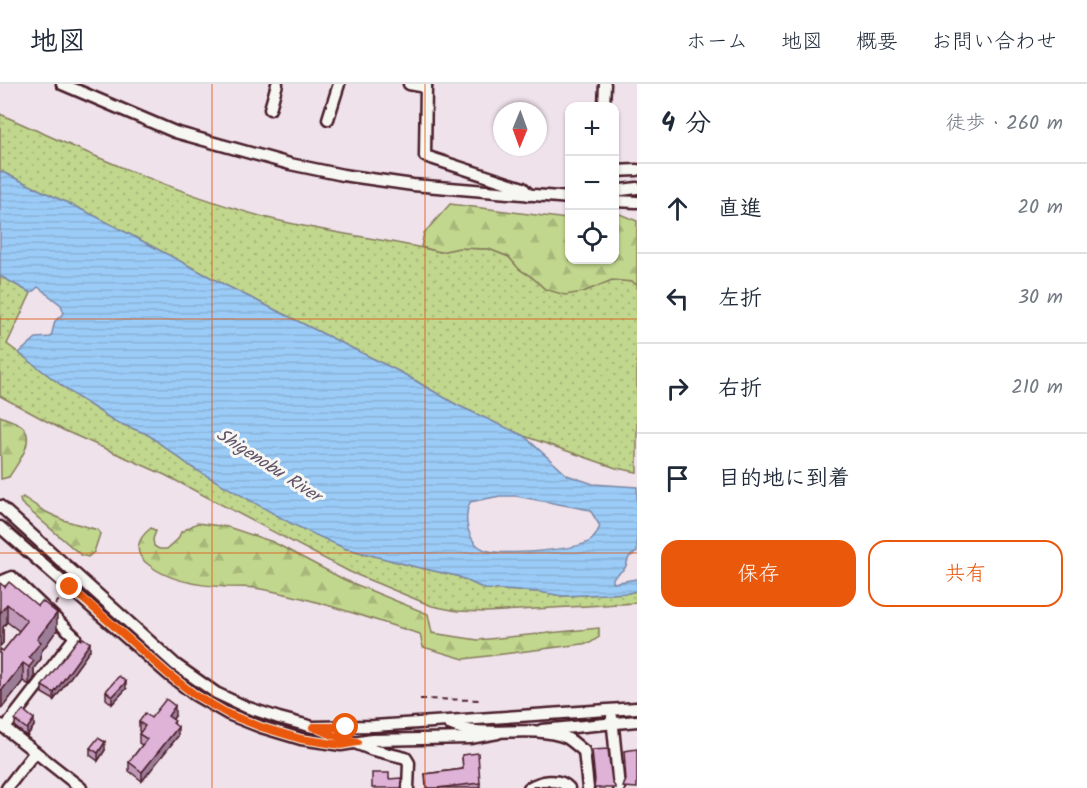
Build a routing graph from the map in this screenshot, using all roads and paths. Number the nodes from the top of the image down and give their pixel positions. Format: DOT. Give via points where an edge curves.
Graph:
graph roads {
  1 [pos="62,84"];
  2 [pos="277,84"];
  3 [pos="339,84"];
  4 [pos="409,84"];
  5 [pos="604,84"];
  6 [pos="426,86"];
  7 [pos="604,102"];
  8 [pos="270,109"];
  9 [pos="328,118"];
  10 [pos="637,170"];
  11 [pos="619,171"];
  12 [pos="637,188"];
  13 [pos="619,190"];
  14 [pos="529,195"];
  15 [pos="565,198"];
  16 [pos="619,201"];
  17 [pos="637,202"];
  18 [pos="0,506"];
  19 [pos="0,527"];
  20 [pos="0,582"];
  21 [pos="420,699"];
  22 [pos="483,700"];
  23 [pos="637,708"];
  24 [pos="611,710"];
  25 [pos="637,721"];
  26 [pos="446,722"];
  27 [pos="612,723"];
  28 [pos="3,726"];
  29 [pos="313,727"];
  30 [pos="538,730"];
  31 [pos="498,733"];
  32 [pos="357,742"];
  33 [pos="35,752"];
  34 [pos="7,788"];
  35 [pos="81,788"];
  36 [pos="408,788"];
  37 [pos="529,788"];
  38 [pos="568,788"];
  39 [pos="588,788"];
  40 [pos="620,788"];
  1 -- 14 [label="street" via="175,132 290,165 413,185"];
  2 -- 8 [label="street"];
  3 -- 9 [label="street"];
  4 -- 6 [label="street"];
  5 -- 7 [label="street"];
  6 -- 14 [label="street" via="425,156 523,188"];
  10 -- 11 [label="street"];
  12 -- 13 [label="street"];
  14 -- 15 [label="street"];
  16 -- 17 [label="street"];
  18 -- 29 [label="street" via="176,665 216,693 246,707"];
  19 -- 32 [label="street" via="195,695 228,714 291,736 331,744"];
  20 -- 28 [label="street" via="12,577 75,637"];
  21 -- 22 [label="path"];
  23 -- 24 [label="street"];
  24 -- 26 [label="street"];
  24 -- 27 [label="street"];
  25 -- 27 [label="street"];
  26 -- 29 [label="street"];
  26 -- 31 [label="street" via="459,728"];
  27 -- 30 [label="street"];
  27 -- 40 [label="street"];
  28 -- 33 [label="street"];
  29 -- 32 [label="street"];
  30 -- 31 [label="street"];
  30 -- 39 [label="street" via="567,738 584,751"];
  31 -- 32 [label="street" via="470,738"];
  32 -- 36 [label="street" via="406,758"];
  33 -- 34 [label="street"];
  33 -- 35 [label="street"];
  37 -- 38 [label="street" via="558,781"];
}
